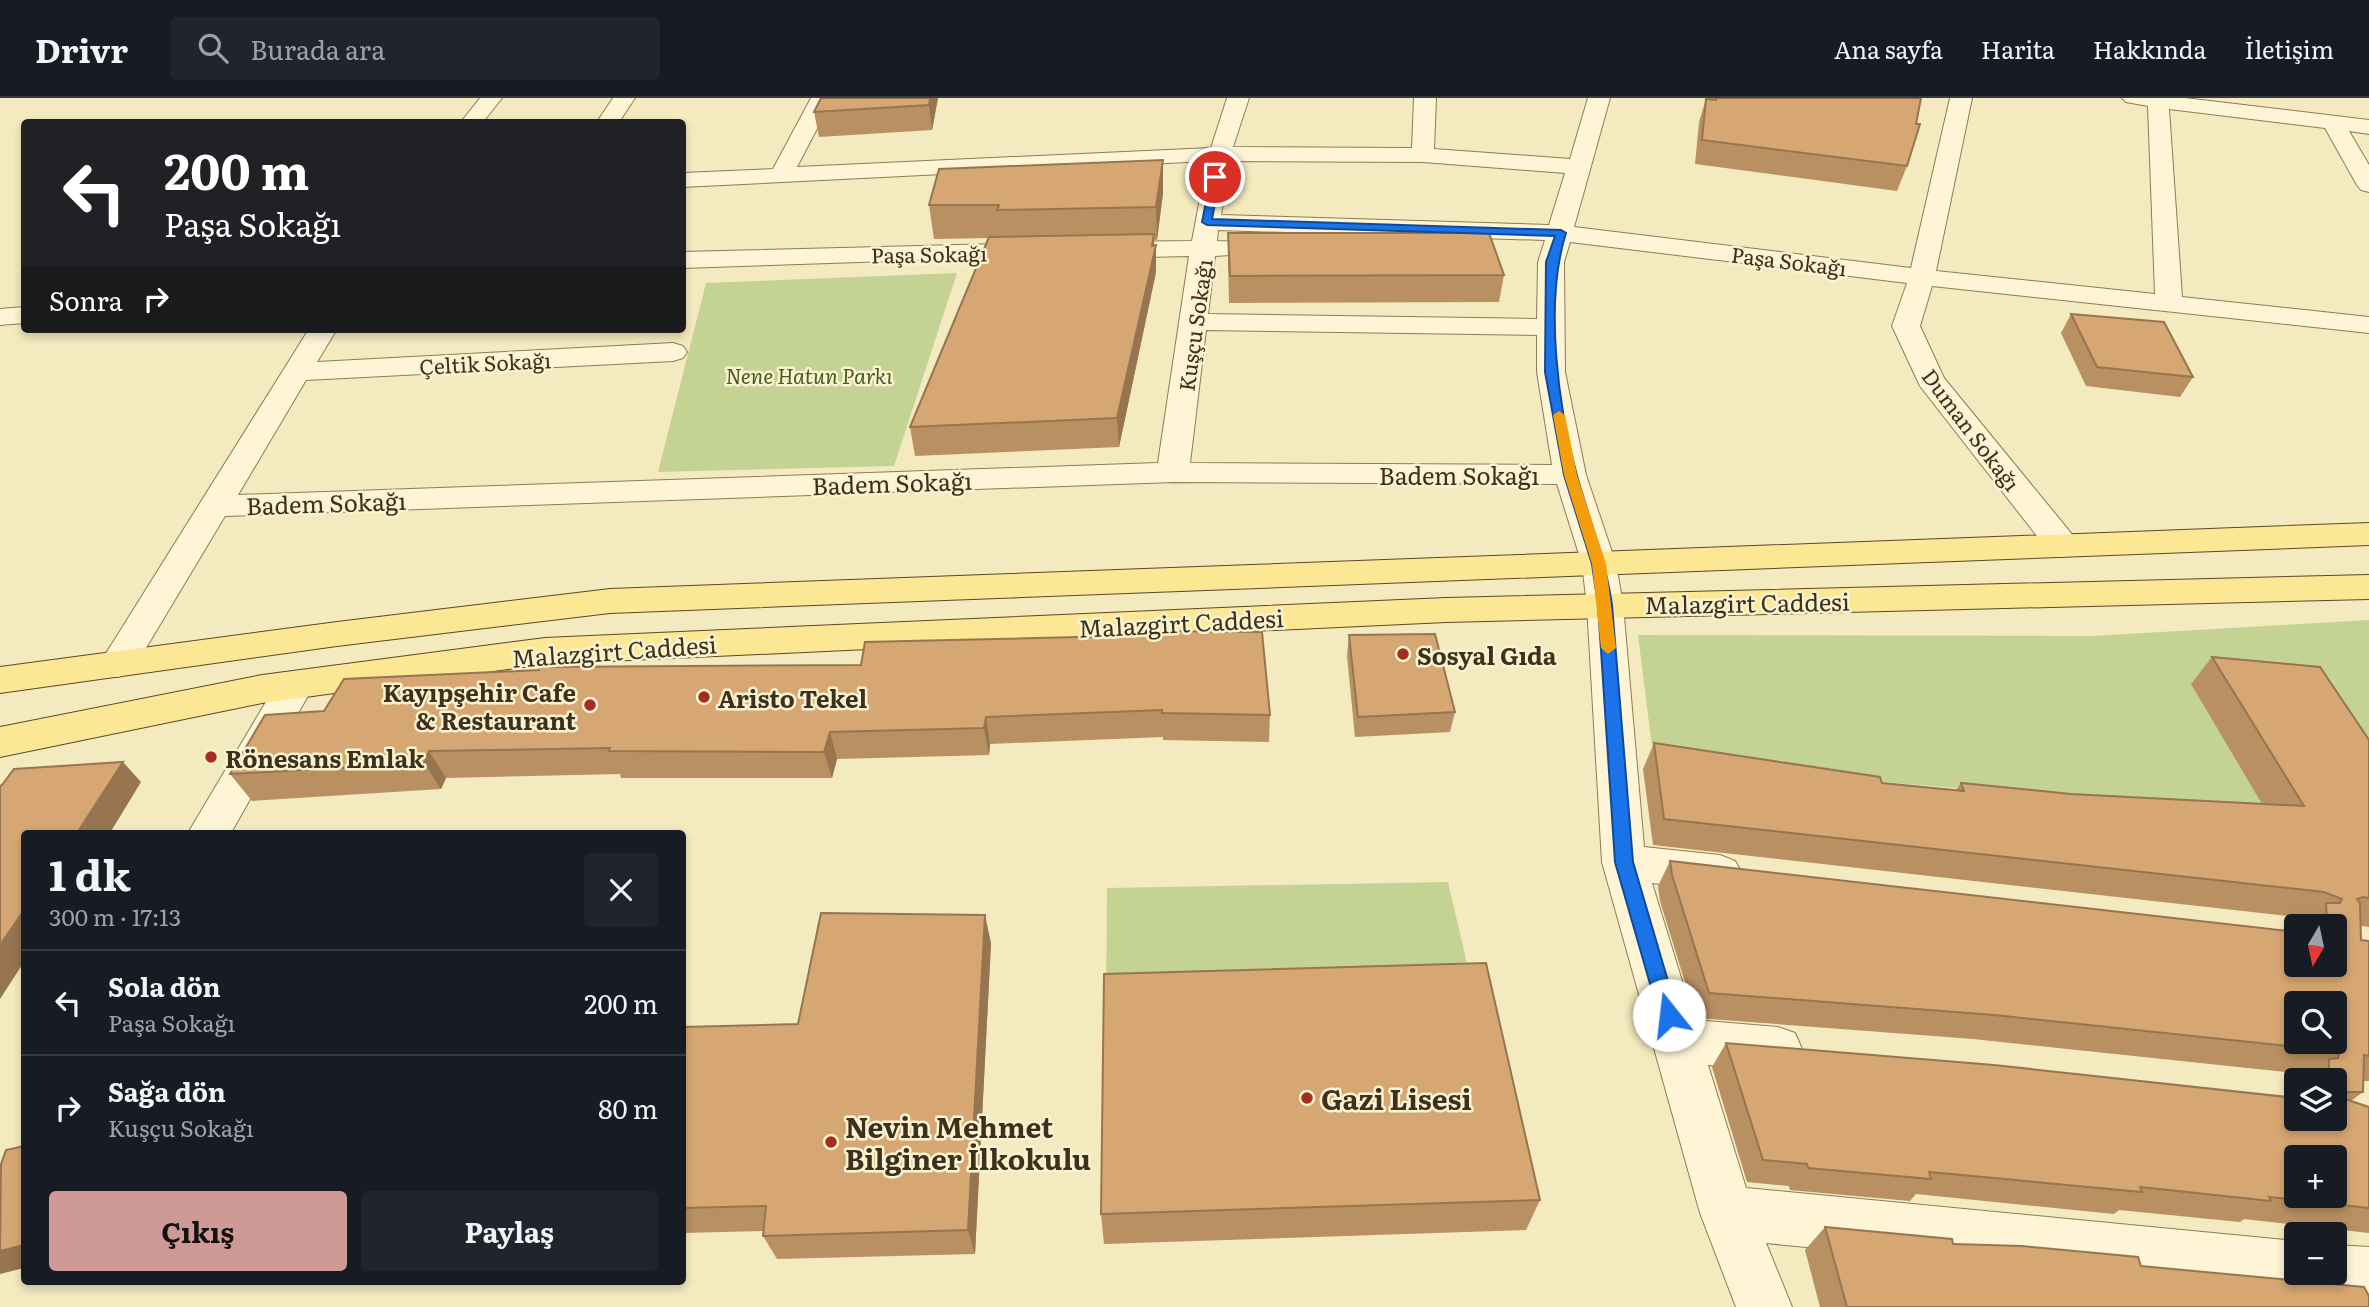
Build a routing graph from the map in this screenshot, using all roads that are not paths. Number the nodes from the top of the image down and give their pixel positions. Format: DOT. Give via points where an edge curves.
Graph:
graph roads {
  1 [pos="491,98"];
  2 [pos="624,98"];
  3 [pos="822,98"];
  4 [pos="1238,98"];
  5 [pos="1424,98"];
  6 [pos="1599,98"];
  7 [pos="1961,98"];
  8 [pos="2149,99"];
  9 [pos="474,119"];
  10 [pos="610,119"];
  11 [pos="2332,121"];
  12 [pos="2369,127"];
  13 [pos="1220,154"];
  14 [pos="1423,155"];
  15 [pos="1579,167"];
  16 [pos="782,174"];
  17 [pos="686,180"];
  18 [pos="2369,185"];
  19 [pos="1206,235"];
  20 [pos="1558,242"];
  21 [pos="686,260"];
  22 [pos="1922,276"];
  23 [pos="2169,304"];
  24 [pos="1194,322"];
  25 [pos="2369,325"];
  26 [pos="1551,327"];
  27 [pos="320,333"];
  28 [pos="673,352"];
  29 [pos="296,372"];
  30 [pos="1172,472"];
  31 [pos="1570,475"];
  32 [pos="214,506"];
  33 [pos="2369,534"];
  34 [pos="2063,546"];
  35 [pos="1602,585"];
  36 [pos="2369,587"];
  37 [pos="118,664"];
  38 [pos="0,680"];
  39 [pos="295,685"];
  40 [pos="0,742"];
  41 [pos="211,830"];
  42 [pos="1624,862"];
  43 [pos="1761,878"];
  44 [pos="1676,1040"];
  45 [pos="1825,1052"];
  46 [pos="1727,1213"];
  47 [pos="2284,1267"];
  48 [pos="2347,1273"];
  49 [pos="2369,1275"];
  50 [pos="1764,1307"];
  1 -- 9 [label="street"];
  2 -- 10 [label="street"];
  3 -- 16 [label="street"];
  4 -- 13 [label="street, Kuşçu Sokağı"];
  5 -- 14 [label="street"];
  6 -- 15 [label="street"];
  7 -- 22 [label="street, Duman Sokağı"];
  8 -- 11 [label="street"];
  8 -- 23 [label="street"];
  11 -- 12 [label="street"];
  11 -- 18 [label="street"];
  13 -- 14 [label="street"];
  13 -- 16 [label="street"];
  13 -- 19 [label="street, Kuşçu Sokağı"];
  14 -- 15 [label="street"];
  15 -- 20 [label="street"];
  16 -- 17 [label="street"];
  19 -- 20 [label="street, Paşa Sokağı"];
  19 -- 20 [label="street, Paşa Sokağı" via="1282,249"];
  19 -- 21 [label="street, Paşa Sokağı" via="1072,251"];
  19 -- 24 [label="street, Kuşçu Sokağı"];
  20 -- 22 [label="street, Paşa Sokağı"];
  20 -- 26 [label="street" via="1552,262"];
  22 -- 23 [label="street, Paşa Sokağı"];
  22 -- 34 [label="street, Duman Sokağı" via="1906,326 1930,380"];
  23 -- 25 [label="street, Paşa Sokağı"];
  24 -- 26 [label="street"];
  24 -- 30 [label="street, Kuşçu Sokağı"];
  26 -- 31 [label="street" via="1551,372"];
  27 -- 29 [label="street"];
  28 -- 29 [label="street, Çeltik Sokağı"];
  29 -- 32 [label="street"];
  30 -- 31 [label="street, Badem Sokağı"];
  30 -- 32 [label="street, Badem Sokağı"];
  31 -- 35 [label="street"];
  32 -- 37 [label="street"];
  33 -- 34 [label="main road, Malazgirt Caddesi"];
  34 -- 35 [label="main road, Malazgirt Caddesi"];
  35 -- 36 [label="main road, Malazgirt Caddesi"];
  35 -- 37 [label="main road, Malazgirt Caddesi" via="610,601"];
  35 -- 39 [label="main road, Malazgirt Caddesi" via="1446,610 545,651"];
  35 -- 42 [label="street"];
  37 -- 38 [label="main road, Malazgirt Caddesi"];
  39 -- 40 [label="main road, Malazgirt Caddesi"];
  39 -- 41 [label="street"];
  42 -- 43 [label="street"];
  42 -- 44 [label="street"];
  44 -- 45 [label="street"];
  44 -- 46 [label="street"];
  46 -- 47 [label="street"];
  46 -- 50 [label="street"];
  48 -- 49 [label="street"];
}
